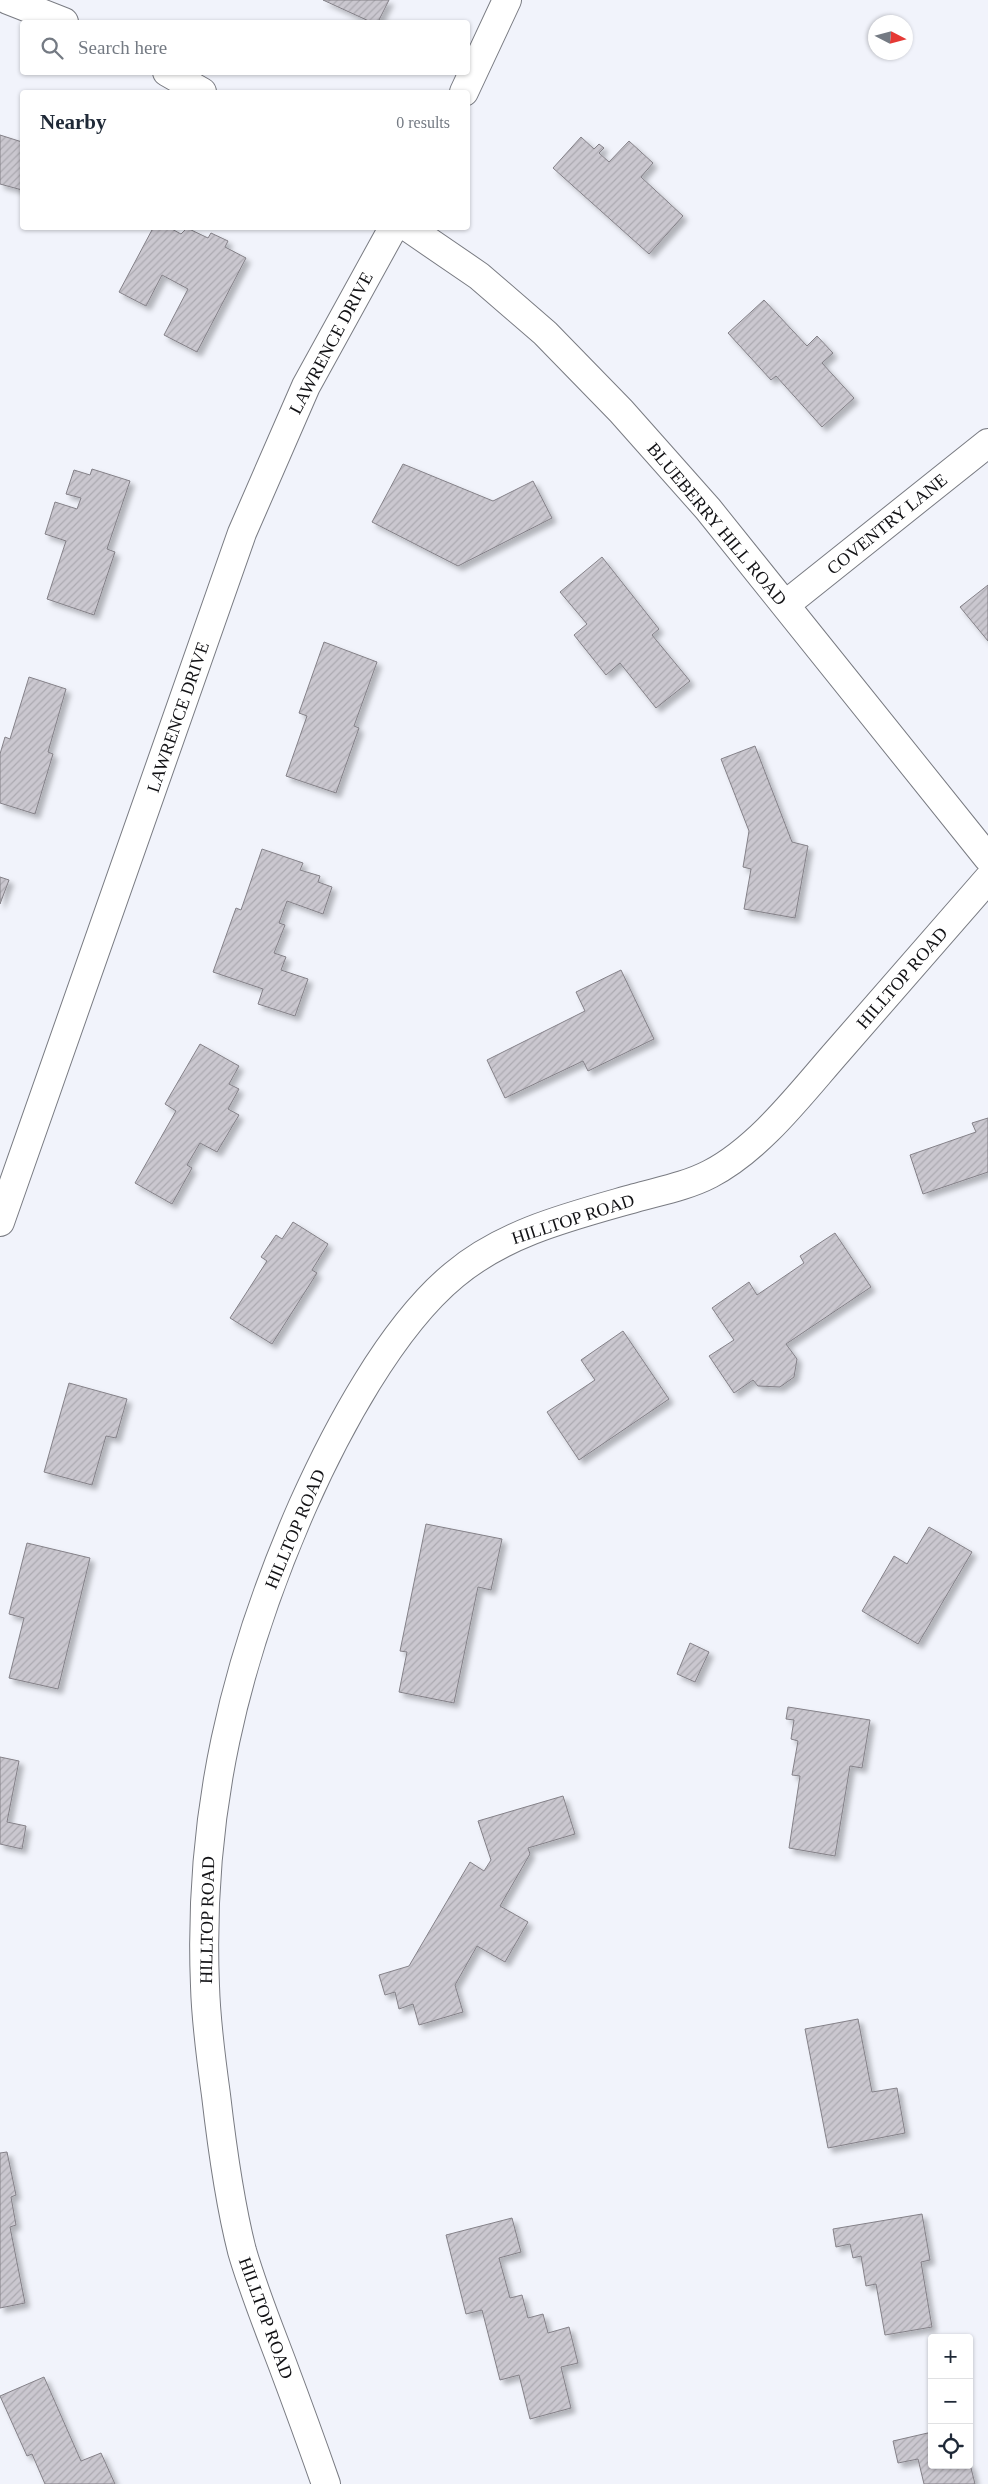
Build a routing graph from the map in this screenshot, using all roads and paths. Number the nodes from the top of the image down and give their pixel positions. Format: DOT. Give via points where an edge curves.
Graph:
graph roads {
  1 [pos="8,0"];
  2 [pos="507,0"];
  3 [pos="59,20"];
  4 [pos="173,75"];
  5 [pos="199,90"];
  6 [pos="465,90"];
  7 [pos="392,230"];
  8 [pos="412,230"];
  9 [pos="988,444"];
  10 [pos="785,605"];
  11 [pos="988,858"];
  12 [pos="988,879"];
  13 [pos="0,1222"];
  14 [pos="326,2484"];
  1 -- 3 [label="street"];
  2 -- 6 [label="street"];
  4 -- 5 [label="street"];
  7 -- 13 [label="street, LAWRENCE DRIVE" via="306,386 242,533"];
  8 -- 10 [label="street, BLUEBERRY HILL ROAD" via="479,276 544,333 621,411 708,509"];
  9 -- 10 [label="street, COVENTRY LANE"];
  10 -- 11 [label="street, BLUEBERRY HILL ROAD"];
  12 -- 14 [label="street, HILLTOP ROAD" via="823,1068 759,1138 732,1161 691,1183 602,1207 524,1233 459,1270 442,1285 420,1308 383,1359 335,1439 275,1569 247,1649 218,1773 204,1908 205,1988 223,2152 243,2254"];
}
